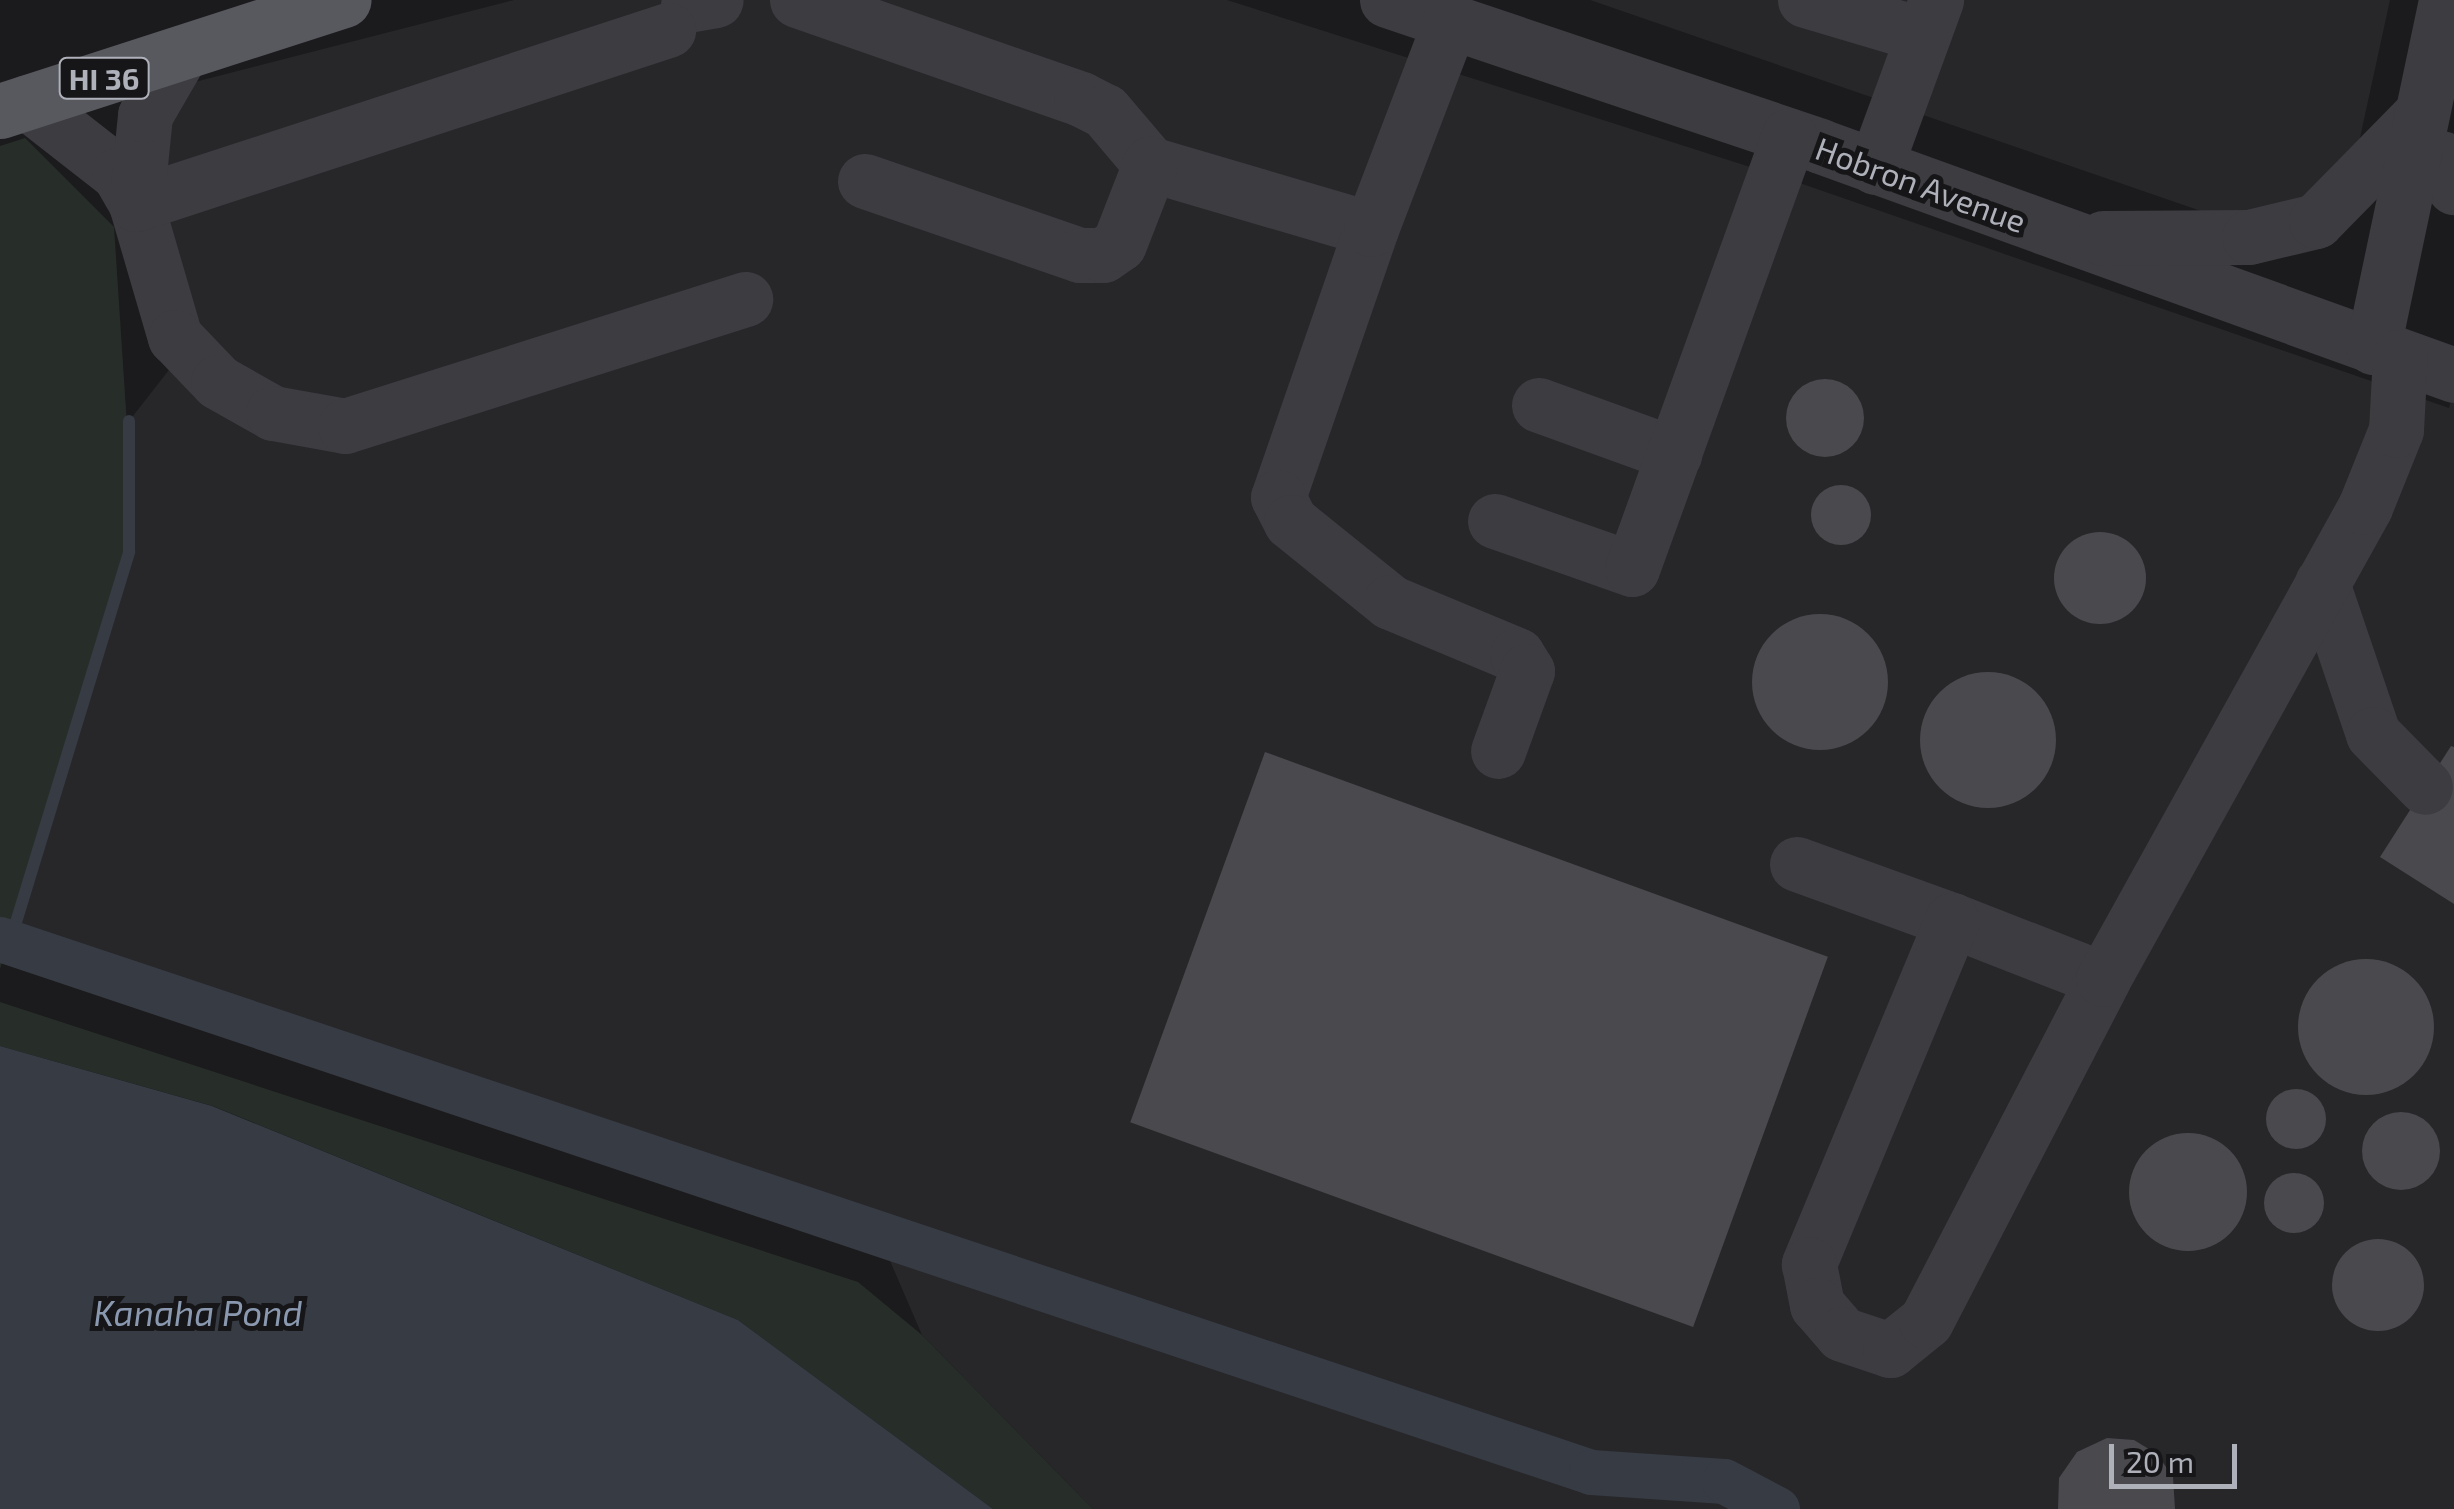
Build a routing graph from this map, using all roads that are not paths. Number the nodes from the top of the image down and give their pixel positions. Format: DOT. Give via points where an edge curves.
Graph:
graph roads {
  1 [pos="344,0"];
  2 [pos="797,0"];
  3 [pos="1387,0"];
  4 [pos="1805,0"];
  5 [pos="2446,0"];
  6 [pos="690,12"];
  7 [pos="1929,18"];
  8 [pos="1450,22"];
  9 [pos="181,53"];
  10 [pos="9,99"];
  11 [pos="1788,136"];
  12 [pos="2443,140"];
  13 [pos="1150,164"];
  14 [pos="1876,167"];
  15 [pos="865,181"];
  16 [pos="136,204"];
  17 [pos="1371,229"];
  18 [pos="2069,238"];
  19 [pos="745,299"];
  20 [pos="2390,353"];
  21 [pos="2454,375"];
  22 [pos="1539,405"];
  23 [pos="1674,454"];
  24 [pos="1495,521"];
  25 [pos="2322,584"];
  26 [pos="1498,751"];
  27 [pos="2425,787"];
  28 [pos="1797,864"];
  29 [pos="1952,920"];
  30 [pos="2103,980"];
  1 -- 9 [label="main road, HI 36"];
  2 -- 13 [label="street" via="1081,98 1105,110"];
  3 -- 8 [label="street, Hobron Avenue"];
  4 -- 7 [label="street"];
  5 -- 12 [label="street"];
  6 -- 16 [label="street"];
  7 -- 14 [label="street"];
  8 -- 11 [label="street, Hobron Avenue"];
  8 -- 17 [label="street"];
  9 -- 10 [label="main road, HI 36"];
  9 -- 16 [label="street" via="145,115"];
  10 -- 16 [label="street" via="91,147 119,174"];
  11 -- 14 [label="street, Hobron Avenue"];
  11 -- 23 [label="street"];
  12 -- 18 [label="street" via="2316,221 2249,237"];
  12 -- 20 [label="street"];
  13 -- 15 [label="street" via="1120,244 1103,255 1080,255"];
  13 -- 17 [label="street"];
  14 -- 18 [label="street, Hobron Avenue"];
  16 -- 19 [label="street" via="175,337 218,382 273,413 346,426"];
  17 -- 26 [label="street" via="1278,497 1291,522 1390,602 1517,655 1527,670"];
  18 -- 20 [label="street, Hobron Avenue"];
  20 -- 21 [label="street, Hobron Avenue"];
  20 -- 25 [label="street" via="2396,430 2365,508"];
  22 -- 23 [label="street"];
  23 -- 24 [label="street" via="1632,569"];
  25 -- 27 [label="street" via="2374,734"];
  25 -- 30 [label="street"];
  28 -- 29 [label="street"];
  29 -- 30 [label="street"];
  29 -- 30 [label="street" via="1809,1264 1816,1305 1842,1334 1890,1350 1926,1322"];
}
